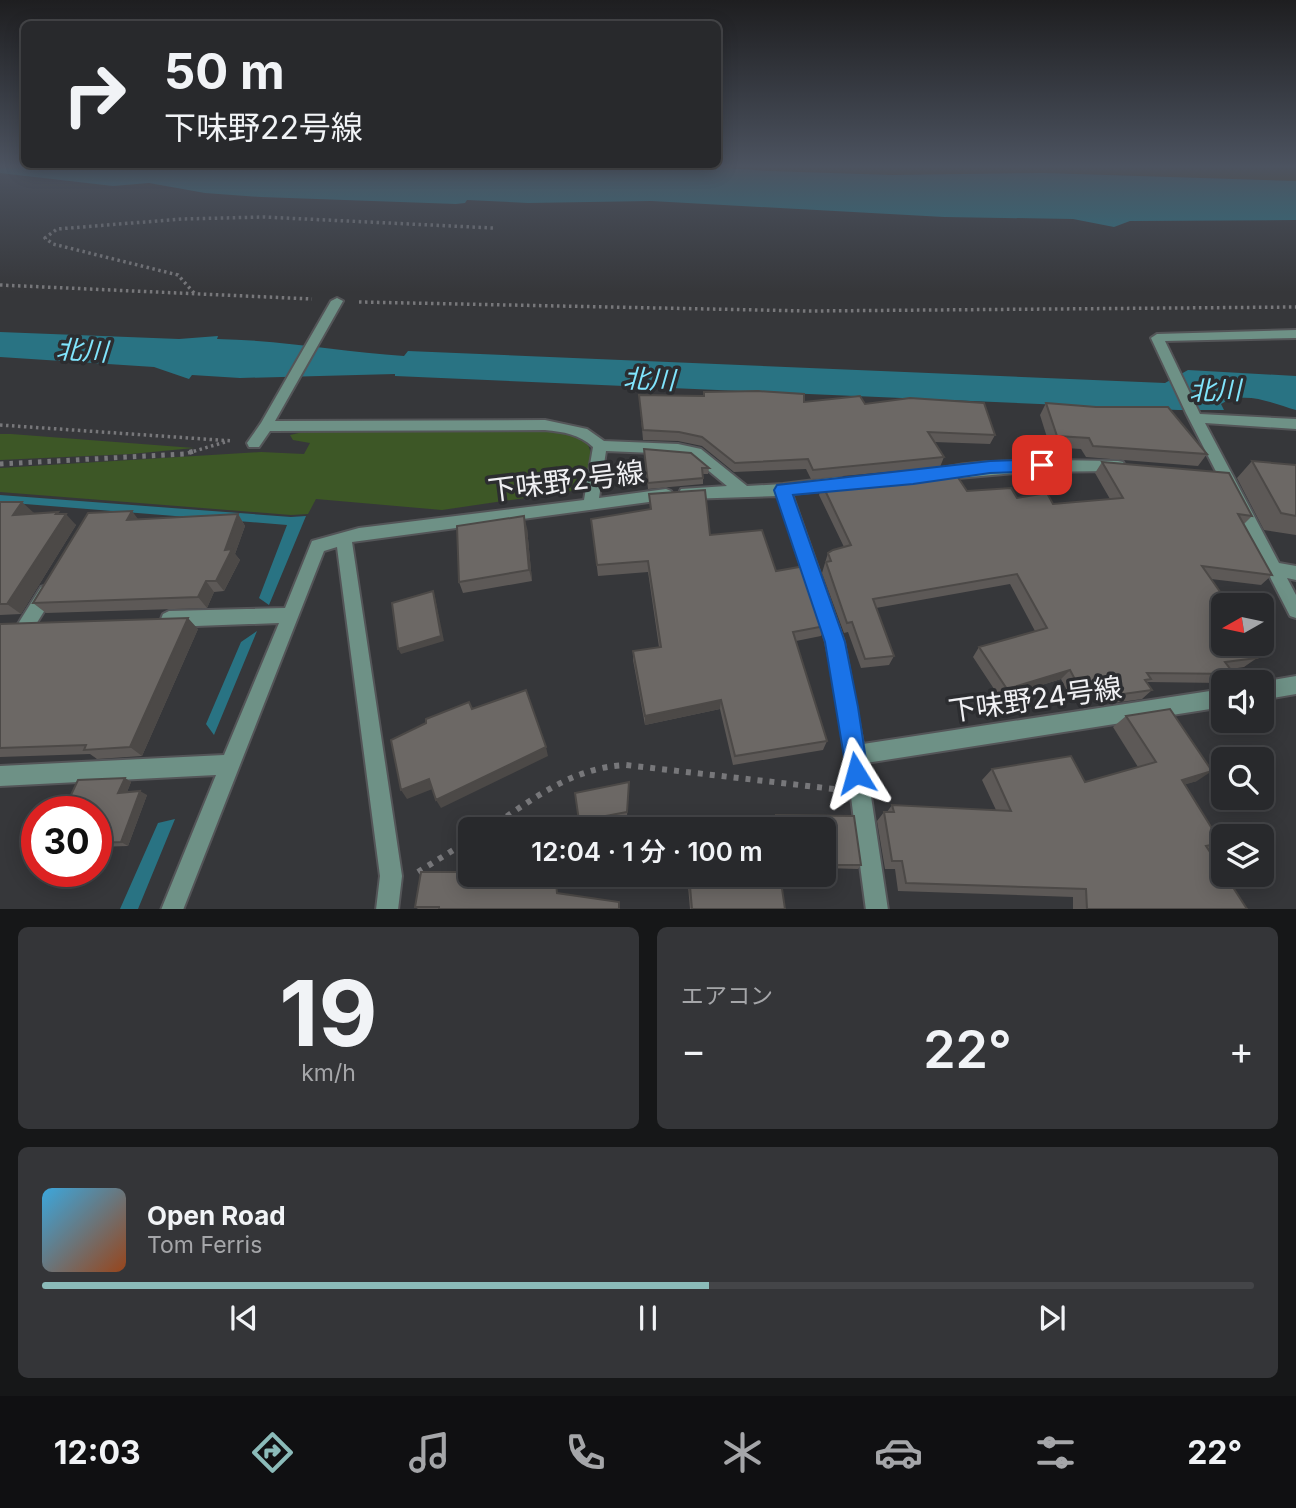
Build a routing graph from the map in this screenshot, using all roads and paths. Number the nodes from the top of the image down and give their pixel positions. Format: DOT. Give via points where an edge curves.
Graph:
graph roads {
  1 [pos="493,228"];
  2 [pos="0,285"];
  3 [pos="195,293"];
  4 [pos="337,301"];
  5 [pos="1296,307"];
  6 [pos="1296,334"];
  7 [pos="1195,415"];
  8 [pos="1296,424"];
  9 [pos="0,425"];
  10 [pos="266,426"];
  11 [pos="229,441"];
  12 [pos="254,443"];
  13 [pos="600,446"];
  14 [pos="0,464"];
  15 [pos="1132,467"];
  16 [pos="926,476"];
  17 [pos="849,482"];
  18 [pos="742,490"];
  19 [pos="783,490"];
  20 [pos="591,503"];
  21 [pos="344,538"];
  22 [pos="1275,569"];
  23 [pos="1296,573"];
  24 [pos="56,578"];
  25 [pos="1296,611"];
  26 [pos="290,615"];
  27 [pos="152,620"];
  28 [pos="28,624"];
  29 [pos="1296,685"];
  30 [pos="1274,689"];
  31 [pos="1211,700"];
  32 [pos="854,755"];
  33 [pos="230,765"];
  34 [pos="0,776"];
  35 [pos="859,792"];
  36 [pos="507,817"];
  37 [pos="458,847"];
  38 [pos="389,890"];
  39 [pos="172,909"];
  40 [pos="387,909"];
  41 [pos="877,909"];
  1 -- 3 [label="path" via="264,217 57,229 45,238 53,244 178,275"];
  2 -- 3 [label="path"];
  3 -- 4 [label="path"];
  4 -- 5 [label="path" via="809,311"];
  4 -- 10 [label="street"];
  6 -- 7 [label="street" via="1157,338"];
  7 -- 8 [label="street"];
  7 -- 22 [label="street" via="1220,475"];
  9 -- 11 [label="path"];
  10 -- 12 [label="street"];
  10 -- 13 [label="street" via="545,425 575,428"];
  11 -- 12 [label="path"];
  11 -- 14 [label="path" via="184,454"];
  13 -- 18 [label="street" via="696,453"];
  13 -- 20 [label="street"];
  15 -- 16 [label="street" via="1056,464"];
  17 -- 19 [label="street, 下味野2号線"];
  18 -- 19 [label="street, 下味野2号線"];
  18 -- 20 [label="street, 下味野2号線"];
  19 -- 32 [label="street" via="835,642"];
  20 -- 21 [label="street, 下味野2号線"];
  21 -- 26 [label="street, 下味野2号線" via="318,546"];
  21 -- 38 [label="street" via="391,876"];
  22 -- 23 [label="street"];
  22 -- 25 [label="street"];
  24 -- 28 [label="street"];
  26 -- 27 [label="street"];
  26 -- 33 [label="street, 下味野2号線"];
  29 -- 30 [label="street"];
  31 -- 32 [label="street, 下味野24号線"];
  32 -- 35 [label="street"];
  33 -- 34 [label="street"];
  33 -- 39 [label="street, 下味野2号線"];
  35 -- 36 [label="path" via="626,765 600,766 566,780"];
  35 -- 41 [label="street"];
  37 -- 38 [label="path"];
  38 -- 40 [label="street"];
}
